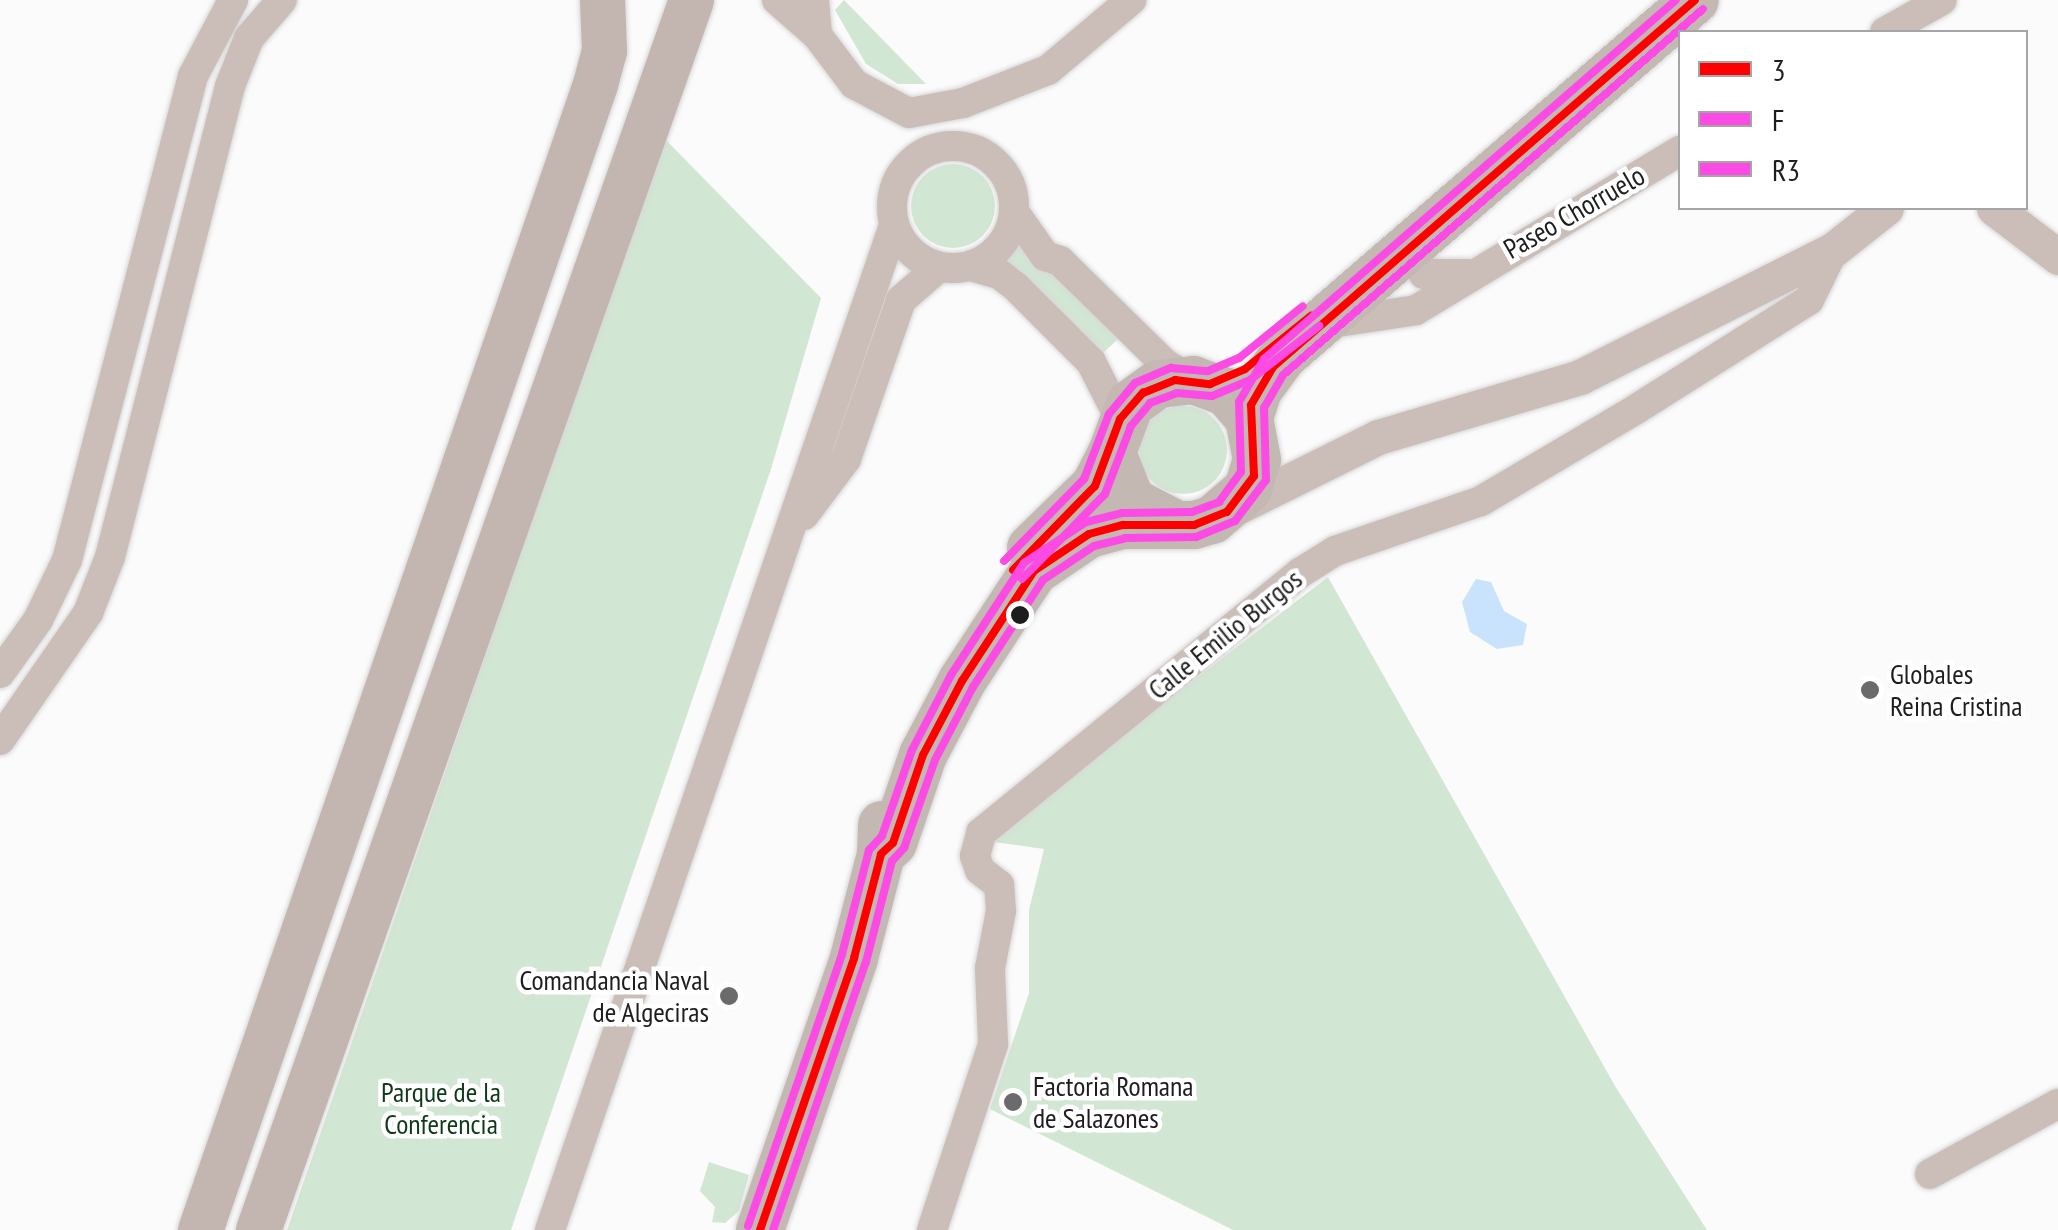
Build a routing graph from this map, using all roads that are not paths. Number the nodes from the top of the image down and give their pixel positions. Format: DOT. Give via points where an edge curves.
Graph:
graph roads {
  1 [pos="233,0"];
  2 [pos="282,0"];
  3 [pos="602,0"];
  4 [pos="691,0"];
  5 [pos="777,0"];
  6 [pos="814,0"];
  7 [pos="1130,0"];
  8 [pos="1674,0"];
  9 [pos="1695,0"];
  10 [pos="1942,0"];
  11 [pos="1890,30"];
  12 [pos="818,35"];
  13 [pos="1678,152"];
  14 [pos="1883,210"];
  15 [pos="1997,210"];
  16 [pos="1014,212"];
  17 [pos="894,224"];
  18 [pos="1415,243"];
  19 [pos="1834,248"];
  20 [pos="2058,257"];
  21 [pos="971,266"];
  22 [pos="939,267"];
  23 [pos="1467,274"];
  24 [pos="1318,327"];
  25 [pos="1201,382"];
  26 [pos="1253,432"];
  27 [pos="1116,436"];
  28 [pos="1305,470"];
  29 [pos="1227,512"];
  30 [pos="1176,525"];
  31 [pos="785,553"];
  32 [pos="0,673"];
  33 [pos="0,740"];
  34 [pos="881,854"];
  35 [pos="2058,1104"];
  36 [pos="1930,1174"];
  37 [pos="200,1230"];
  38 [pos="258,1230"];
  39 [pos="550,1230"];
  40 [pos="760,1230"];
  41 [pos="932,1230"];
  1 -- 32 [label="street" via="193,76 67,560 38,620"];
  2 -- 33 [label="street" via="249,38 230,86 110,557 88,613"];
  3 -- 37 [label="main road" via="604,52 596,84"];
  4 -- 38 [label="main road"];
  5 -- 12 [label="street"];
  6 -- 12 [label="street"];
  7 -- 12 [label="street" via="1068,60 932,112 909,113 870,97"];
  8 -- 25 [label="highway" via="1270,351"];
  9 -- 18 [label="highway"];
  10 -- 11 [label="street"];
  13 -- 23 [label="street, Paseo Chorruelo"];
  14 -- 19 [label="street"];
  15 -- 20 [label="street"];
  16 -- 17 [label="street" via="1012,190 996,163 951,146 921,154 899,178"];
  16 -- 21 [label="street" via="998,250"];
  16 -- 25 [label="street" via="1046,256 1060,260 1165,364"];
  17 -- 22 [label="street" via="911,252"];
  17 -- 31 [label="street" via="857,346 847,356 784,538"];
  18 -- 23 [label="street" via="1413,256 1424,274"];
  18 -- 24 [label="highway"];
  19 -- 28 [label="street" via="1580,378 1394,431"];
  19 -- 41 [label="street, Calle Emilio Burgos" via="1809,300 1624,417 1481,502 1335,552 1300,573 981,834 975,856 999,886 1001,911 990,968 993,1044"];
  21 -- 22 [label="street"];
  21 -- 27 [label="street" via="1000,274 1091,362"];
  22 -- 31 [label="street" via="902,300 846,459 807,504 795,543"];
  23 -- 24 [label="street, Paseo Chorruelo" via="1416,310"];
  24 -- 26 [label="highway" via="1273,366"];
  25 -- 26 [label="highway"];
  25 -- 27 [label="highway" via="1142,392"];
  26 -- 28 [label="street"];
  26 -- 29 [label="highway" via="1254,476"];
  27 -- 30 [label="highway" via="1131,501"];
  27 -- 34 [label="highway" via="1095,486 1032,548 962,642 910,749 878,838"];
  28 -- 29 [label="street" via="1285,488"];
  29 -- 30 [label="highway"];
  30 -- 34 [label="highway" via="1123,525 1089,534 1034,571 962,681 923,755 893,843"];
  31 -- 39 [label="street"];
  34 -- 40 [label="highway" via="854,958"];
  35 -- 36 [label="street"];
}
